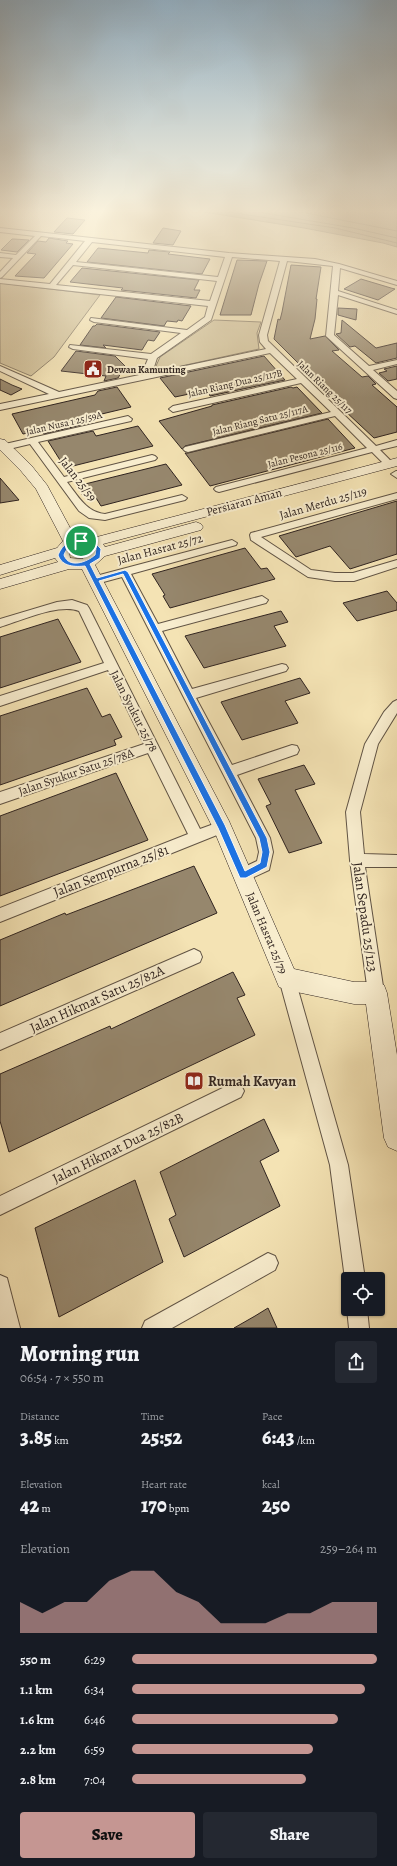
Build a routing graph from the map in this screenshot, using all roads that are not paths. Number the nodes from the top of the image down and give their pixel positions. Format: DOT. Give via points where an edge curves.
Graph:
graph roads {
  1 [pos="61,274"];
  2 [pos="174,274"];
  3 [pos="223,274"];
  4 [pos="280,274"];
  5 [pos="336,274"];
  6 [pos="368,274"];
  7 [pos="221,279"];
  8 [pos="0,281"];
  9 [pos="397,283"];
  10 [pos="51,286"];
  11 [pos="334,292"];
  12 [pos="213,304"];
  13 [pos="397,312"];
  14 [pos="94,320"];
  15 [pos="188,332"];
  16 [pos="73,347"];
  17 [pos="272,350"];
  18 [pos="153,357"];
  19 [pos="397,362"];
  20 [pos="0,368"];
  21 [pos="366,369"];
  22 [pos="149,376"];
  23 [pos="302,380"];
  24 [pos="58,395"];
  25 [pos="397,396"];
  26 [pos="0,407"];
  27 [pos="173,409"];
  28 [pos="337,413"];
  29 [pos="128,419"];
  30 [pos="32,441"];
  31 [pos="397,443"];
  32 [pos="3,445"];
  33 [pos="188,449"];
  34 [pos="374,449"];
  35 [pos="152,458"];
  36 [pos="395,470"];
  37 [pos="62,480"];
  38 [pos="219,489"];
  39 [pos="305,492"];
  40 [pos="397,496"];
  41 [pos="182,498"];
  42 [pos="137,543"];
  43 [pos="232,543"];
  44 [pos="67,548"];
  45 [pos="95,548"];
  46 [pos="396,566"];
  47 [pos="0,570"];
  48 [pos="125,572"];
  49 [pos="92,573"];
  50 [pos="0,576"];
  51 [pos="0,583"];
  52 [pos="262,600"];
  53 [pos="0,623"];
  54 [pos="155,629"];
  55 [pos="111,665"];
  56 [pos="282,668"];
  57 [pos="189,695"];
  58 [pos="0,701"];
  59 [pos="397,705"];
  60 [pos="152,746"];
  61 [pos="292,750"];
  62 [pos="229,772"];
  63 [pos="0,798"];
  64 [pos="222,827"];
  65 [pos="197,837"];
  66 [pos="357,860"];
  67 [pos="397,861"];
  68 [pos="243,875"];
  69 [pos="0,914"];
  70 [pos="194,957"];
  71 [pos="287,979"];
  72 [pos="376,993"];
  73 [pos="0,1042"];
  74 [pos="235,1090"];
  75 [pos="397,1138"];
  76 [pos="0,1206"];
  77 [pos="268,1263"];
  78 [pos="354,1272"];
  79 [pos="0,1285"];
  80 [pos="358,1316"];
  81 [pos="10,1328"];
  82 [pos="152,1328"];
  83 [pos="359,1328"];
  1 -- 10 [label="street"];
  2 -- 7 [label="street"];
  3 -- 7 [label="street"];
  4 -- 17 [label="street, Jalan Riang 25/117" via="263,335 264,342"];
  5 -- 11 [label="street"];
  6 -- 9 [label="street"];
  7 -- 12 [label="street"];
  8 -- 10 [label="street"];
  10 -- 12 [label="street"];
  11 -- 13 [label="street"];
  11 -- 21 [label="street" via="330,336"];
  12 -- 15 [label="street" via="208,318"];
  14 -- 15 [label="street"];
  15 -- 18 [label="street"];
  16 -- 18 [label="street"];
  17 -- 22 [label="street"];
  17 -- 23 [label="street, Jalan Riang 25/117"];
  18 -- 22 [label="street" via="147,371"];
  19 -- 21 [label="street"];
  20 -- 24 [label="street"];
  21 -- 25 [label="street"];
  22 -- 24 [label="street"];
  23 -- 27 [label="street, Jalan Riang Dua 25/117B"];
  23 -- 28 [label="street, Jalan Riang 25/117"];
  24 -- 26 [label="street"];
  28 -- 33 [label="street, Jalan Riang Satu 25/117A"];
  28 -- 34 [label="street, Jalan Riang 25/117"];
  29 -- 30 [label="street, Jalan Nusa 1 25/59A"];
  30 -- 32 [label="street, Jalan Nusa 1 25/59A"];
  30 -- 37 [label="street, Jalan 25/59"];
  31 -- 34 [label="street, Jalan Pesona 25/116"];
  32 -- 44 [label="street" via="42,488"];
  34 -- 36 [label="street, Jalan Riang 25/117"];
  34 -- 38 [label="street, Jalan Pesona 25/116"];
  35 -- 37 [label="street"];
  36 -- 39 [label="street, Persiaran Aman"];
  37 -- 41 [label="street, Jalan 25/59" via="83,509 93,516 106,517"];
  39 -- 42 [label="street, Persiaran Aman"];
  39 -- 45 [label="street, Persiaran Aman"];
  40 -- 46 [label="street, Jalan Merdu 25/119" via="255,536 256,540 308,573 354,577"];
  42 -- 45 [label="street, Persiaran Aman"];
  42 -- 49 [label="street"];
  43 -- 48 [label="street, Jalan Hasrat 25/72"];
  44 -- 45 [label="street" via="81,541"];
  44 -- 47 [label="street"];
  44 -- 49 [label="street" via="75,565"];
  44 -- 51 [label="street"];
  45 -- 49 [label="street"];
  48 -- 49 [label="street, Jalan Hasrat 25/72"];
  48 -- 54 [label="street"];
  49 -- 64 [label="street, Jalan Hasrat 25/79"];
  50 -- 51 [label="street"];
  52 -- 54 [label="street"];
  53 -- 55 [label="street, Jalan Syukur 25/78" via="58,606 72,604 83,608"];
  54 -- 57 [label="street"];
  55 -- 58 [label="street"];
  55 -- 60 [label="street, Jalan Syukur 25/78"];
  56 -- 57 [label="street"];
  57 -- 62 [label="street"];
  59 -- 66 [label="street, Jalan Sepadu 25/123" via="388,715 372,744 354,812"];
  60 -- 63 [label="street, Jalan Syukur Satu 25/78A"];
  60 -- 65 [label="street, Jalan Syukur 25/78"];
  61 -- 62 [label="street"];
  62 -- 68 [label="street" via="263,838 266,852 264,865"];
  64 -- 65 [label="street, Jalan Sempurna 25/81"];
  64 -- 68 [label="street, Jalan Hasrat 25/79"];
  65 -- 69 [label="street, Jalan Sempurna 25/81"];
  66 -- 67 [label="street"];
  66 -- 72 [label="street, Jalan Sepadu 25/123"];
  68 -- 71 [label="street, Jalan Hasrat 25/79"];
  70 -- 73 [label="street, Jalan Hikmat Satu 25/82A"];
  71 -- 72 [label="street, Jalan Hasrat 25/79" via="354,993"];
  71 -- 78 [label="street, Jalan Hasrat 25/79" via="339,1164"];
  72 -- 75 [label="street, Jalan Sepadu 25/123"];
  74 -- 76 [label="street, Jalan Hikmat Dua 25/82B"];
  77 -- 82 [label="street"];
  79 -- 81 [label="street"];
  80 -- 83 [label="street"];
}
